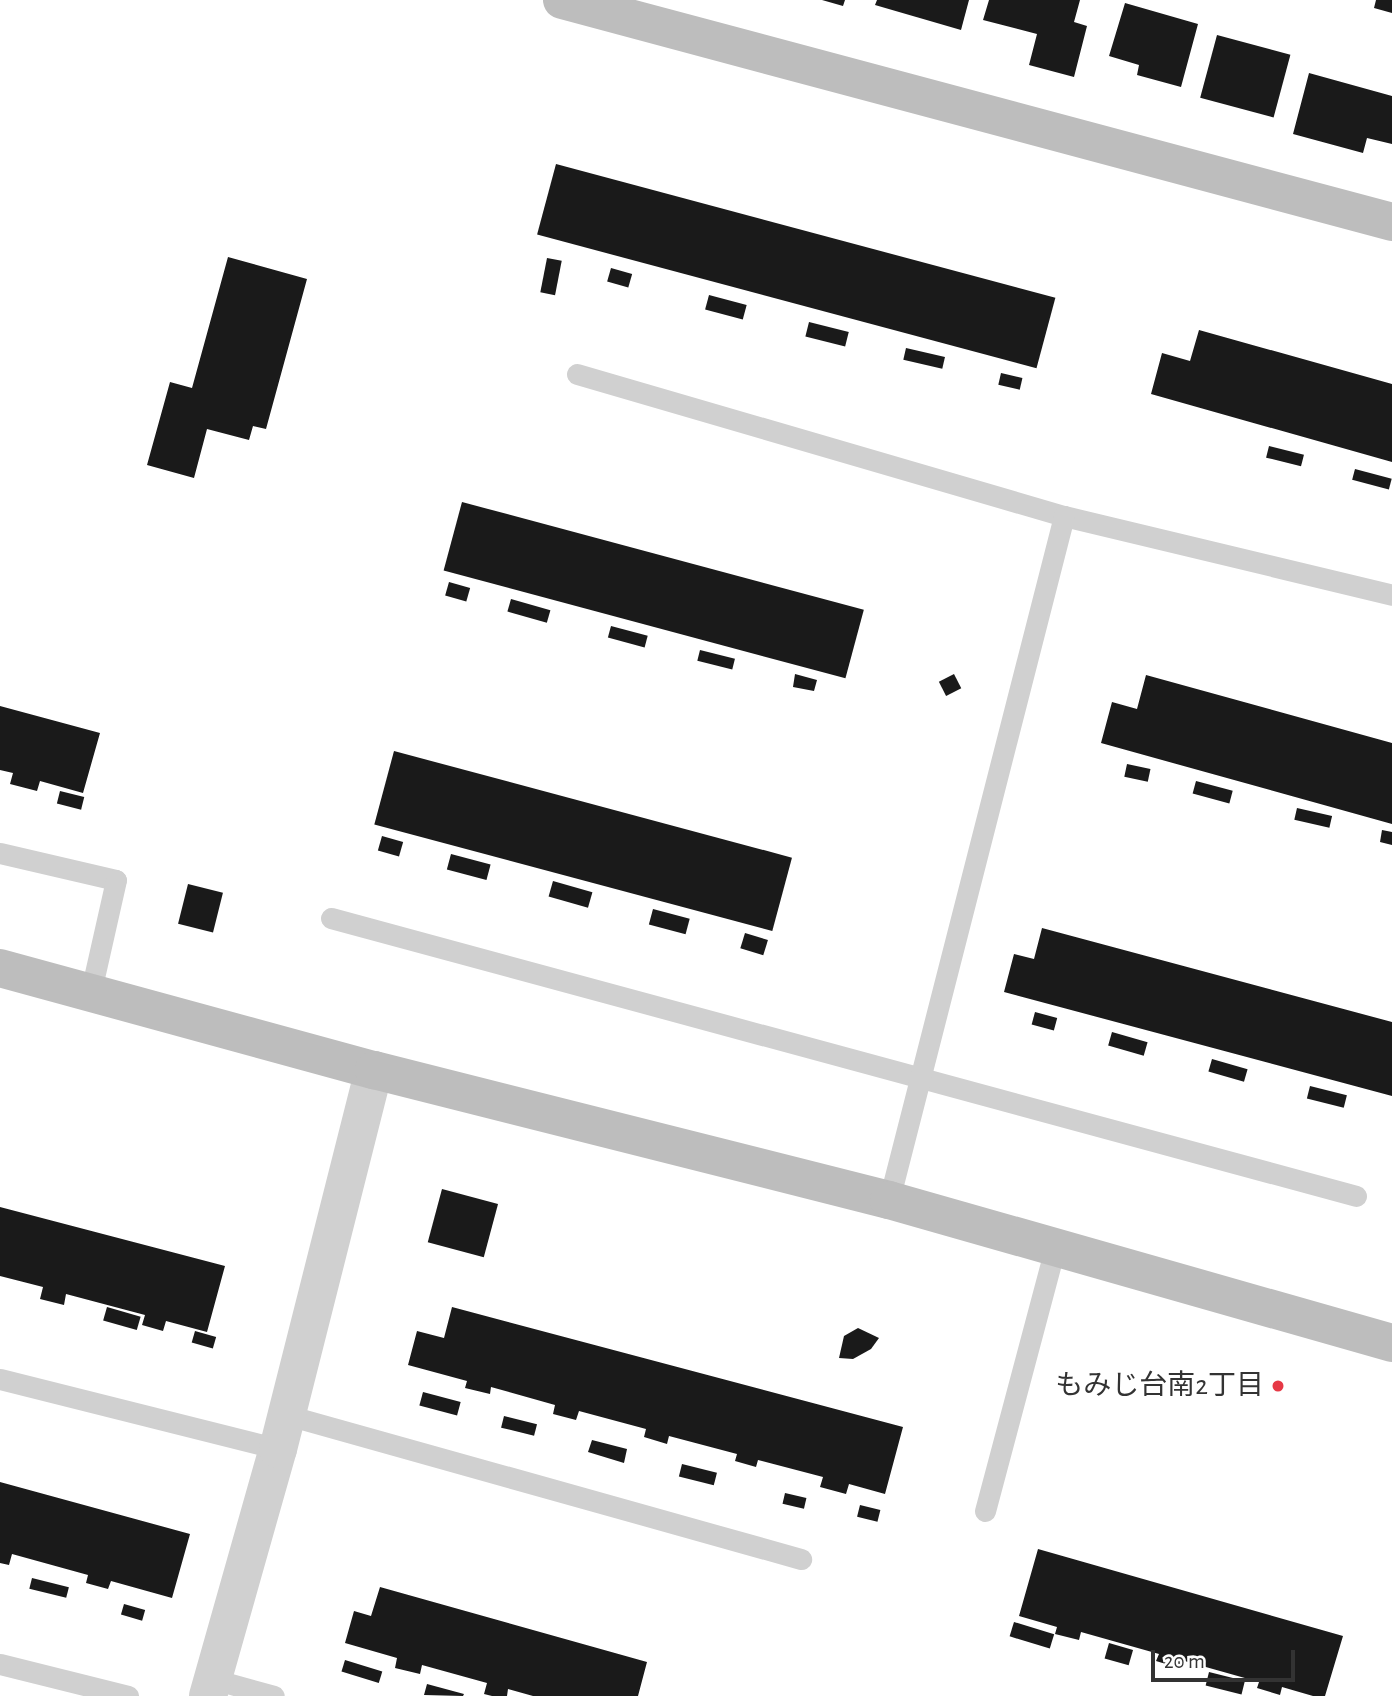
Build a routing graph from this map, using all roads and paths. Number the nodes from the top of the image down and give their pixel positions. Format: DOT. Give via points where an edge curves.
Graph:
graph roads {
  1 [pos="562,0"];
  2 [pos="1392,222"];
  3 [pos="577,374"];
  4 [pos="1064,516"];
  5 [pos="1392,594"];
  6 [pos="0,853"];
  7 [pos="331,918"];
  8 [pos="0,968"];
  9 [pos="90,991"];
  10 [pos="374,1070"];
  11 [pos="920,1079"];
  12 [pos="1356,1196"];
  13 [pos="889,1200"];
  14 [pos="1055,1248"];
  15 [pos="1392,1343"];
  16 [pos="0,1378"];
  17 [pos="282,1432"];
  18 [pos="985,1511"];
  19 [pos="801,1559"];
  20 [pos="0,1664"];
  21 [pos="211,1687"];
  22 [pos="128,1696"];
  23 [pos="274,1696"];
  1 -- 2 [label="street"];
  3 -- 4 [label="lane"];
  4 -- 5 [label="lane"];
  4 -- 11 [label="lane"];
  6 -- 9 [label="lane" via="116,880"];
  7 -- 11 [label="lane"];
  8 -- 9 [label="street"];
  9 -- 10 [label="street"];
  10 -- 13 [label="street"];
  10 -- 17 [label="street"];
  11 -- 12 [label="lane"];
  11 -- 13 [label="lane"];
  13 -- 14 [label="street"];
  14 -- 15 [label="street"];
  14 -- 18 [label="lane"];
  16 -- 17 [label="lane"];
  17 -- 19 [label="lane"];
  17 -- 21 [label="street"];
  20 -- 22 [label="lane"];
  21 -- 23 [label="lane"];
}
